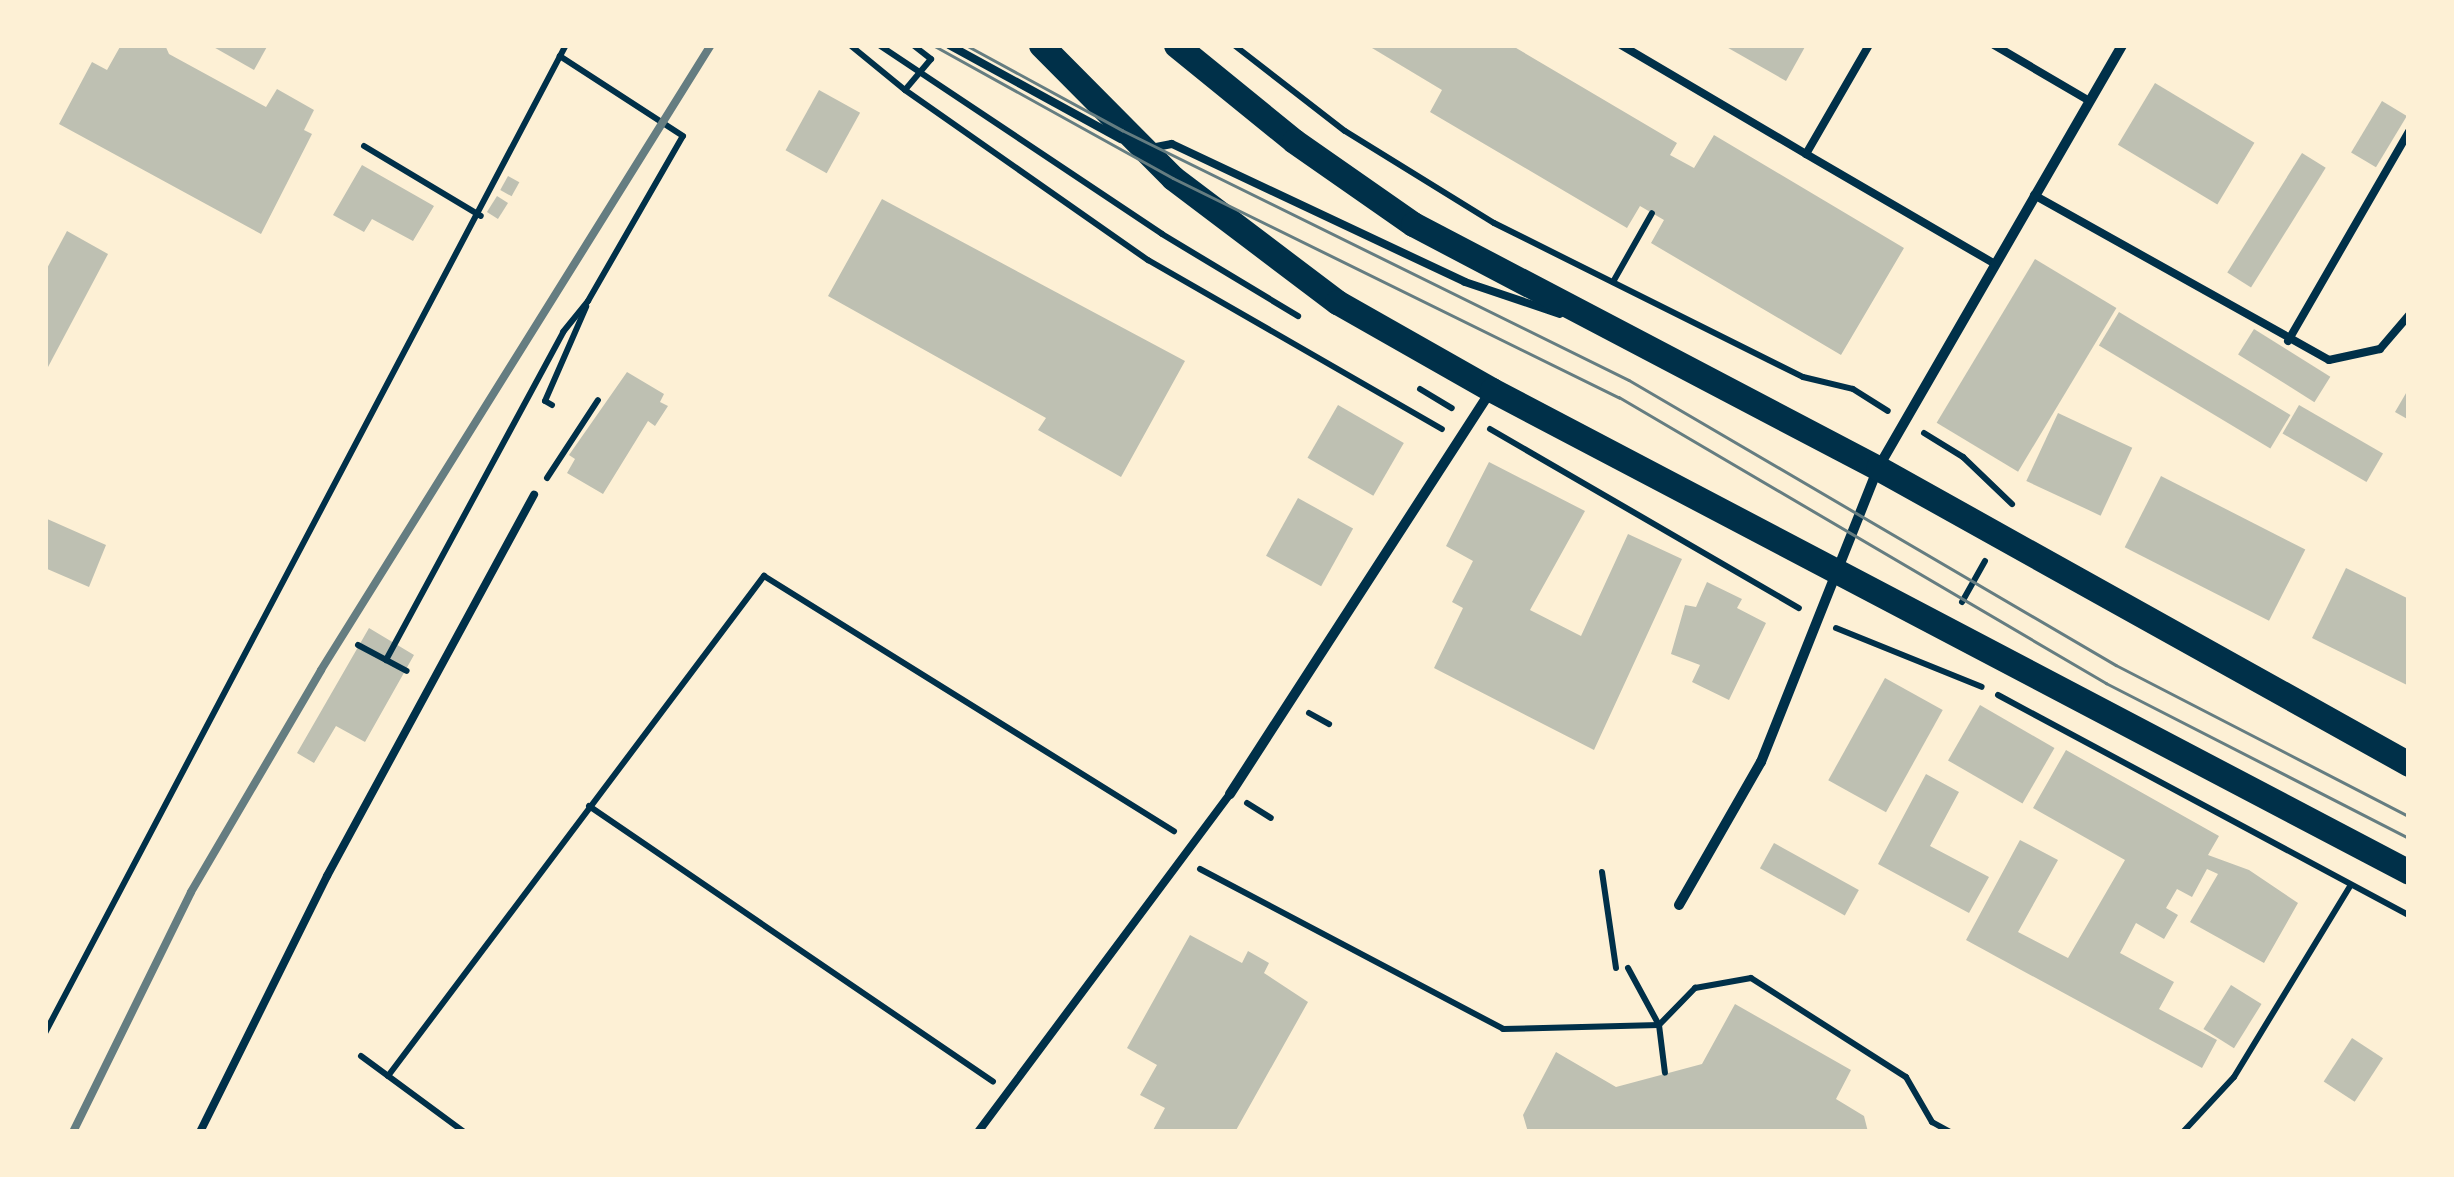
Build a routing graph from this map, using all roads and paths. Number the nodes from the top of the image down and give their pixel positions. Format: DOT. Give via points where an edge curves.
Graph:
graph roads {
  1 [pos="566,45"];
  2 [pos="850,45"];
  3 [pos="879,45"];
  4 [pos="913,45"];
  5 [pos="949,45"];
  6 [pos="1040,45"];
  7 [pos="1176,45"];
  8 [pos="1234,45"];
  9 [pos="1621,45"];
  10 [pos="1869,45"];
  11 [pos="1994,45"];
  12 [pos="2122,45"];
  13 [pos="560,56"];
  14 [pos="922,71"];
  15 [pos="906,90"];
  16 [pos="2086,99"];
  17 [pos="2409,130"];
  18 [pos="364,146"];
  19 [pos="1144,151"];
  20 [pos="1806,154"];
  21 [pos="2034,195"];
  22 [pos="1652,213"];
  23 [pos="481,216"];
  24 [pos="1995,264"];
  25 [pos="1613,282"];
  26 [pos="588,302"];
  27 [pos="2409,315"];
  28 [pos="1304,319"];
  29 [pos="1613,331"];
  30 [pos="2288,341"];
  31 [pos="1405,380"];
  32 [pos="1492,390"];
  33 [pos="598,400"];
  34 [pos="552,405"];
  35 [pos="1475,420"];
  36 [pos="1905,421"];
  37 [pos="565,455"];
  38 [pos="1878,468"];
  39 [pos="534,494"];
  40 [pos="2016,507"];
  41 [pos="1979,572"];
  42 [pos="1840,575"];
  43 [pos="1964,598"];
  44 [pos="1821,621"];
  45 [pos="358,645"];
  46 [pos="386,660"];
  47 [pos="407,671"];
  48 [pos="2409,764"];
  49 [pos="1230,794"];
  50 [pos="589,806"];
  51 [pos="1194,843"];
  52 [pos="2371,851"];
  53 [pos="1182,860"];
  54 [pos="1602,872"];
  55 [pos="2409,872"];
  56 [pos="2350,886"];
  57 [pos="1679,905"];
  58 [pos="2409,915"];
  59 [pos="1616,968"];
  60 [pos="1628,968"];
  61 [pos="1659,1025"];
  62 [pos="45,1033"];
  63 [pos="361,1056"];
  64 [pos="1665,1073"];
  65 [pos="388,1076"];
  66 [pos="1008,1092"];
  67 [pos="200,1132"];
  68 [pos="464,1132"];
  69 [pos="978,1132"];
  70 [pos="1950,1132"];
  71 [pos="2184,1132"];
  1 -- 13 [label="path"];
  2 -- 15 [label="path"];
  3 -- 14 [label="path"];
  4 -- 14 [label="path" via="931,59"];
  5 -- 19 [label="lane"];
  6 -- 19 [label="main road"];
  7 -- 29 [label="main road" via="1294,141 1413,224"];
  8 -- 25 [label="path" via="1344,131 1494,223"];
  9 -- 20 [label="lane"];
  10 -- 20 [label="lane"];
  11 -- 16 [label="lane"];
  12 -- 16 [label="street"];
  13 -- 23 [label="path"];
  13 -- 26 [label="path" via="683,136"];
  14 -- 15 [label="path"];
  14 -- 28 [label="path" via="1162,234"];
  15 -- 35 [label="path" via="1148,260 1300,352 1446,432"];
  16 -- 21 [label="street"];
  17 -- 30 [label="lane"];
  18 -- 23 [label="path"];
  19 -- 29 [label="lane" via="1172,144 1465,282"];
  19 -- 32 [label="main road" via="1265,253"];
  20 -- 24 [label="lane"];
  21 -- 24 [label="street"];
  21 -- 30 [label="lane"];
  22 -- 25 [label="path"];
  23 -- 62 [label="path" via="140,842"];
  24 -- 36 [label="street"];
  25 -- 36 [label="path" via="1803,376 1853,389"];
  26 -- 34 [label="path" via="546,401"];
  26 -- 46 [label="path" via="562,332"];
  27 -- 30 [label="lane" via="2380,349 2355,359 2329,360"];
  29 -- 38 [label="main road"];
  31 -- 35 [label="path"];
  32 -- 35 [label="street"];
  32 -- 42 [label="main road"];
  33 -- 37 [label="path"];
  35 -- 44 [label="path"];
  35 -- 49 [label="street"];
  36 -- 38 [label="street"];
  36 -- 40 [label="path" via="1962,457"];
  38 -- 42 [label="street"];
  38 -- 48 [label="main road"];
  39 -- 67 [label="lane" via="327,876"];
  41 -- 43 [label="path"];
  42 -- 44 [label="street"];
  42 -- 52 [label="main road"];
  44 -- 56 [label="path" via="1980,686"];
  44 -- 57 [label="street" via="1761,762"];
  45 -- 46 [label="path"];
  46 -- 47 [label="path"];
  49 -- 51 [label="lane"];
  50 -- 51 [label="path" via="764,576"];
  50 -- 65 [label="path"];
  50 -- 66 [label="path"];
  51 -- 53 [label="lane"];
  52 -- 55 [label="main road"];
  52 -- 56 [label="path"];
  53 -- 61 [label="path" via="1503,1029"];
  53 -- 66 [label="lane"];
  54 -- 59 [label="path"];
  56 -- 58 [label="path"];
  56 -- 71 [label="path" via="2234,1077"];
  60 -- 61 [label="path"];
  61 -- 64 [label="path"];
  61 -- 70 [label="path" via="1695,988 1751,978 1906,1077 1932,1122"];
  63 -- 65 [label="path"];
  65 -- 68 [label="path"];
  66 -- 69 [label="lane"];
}
